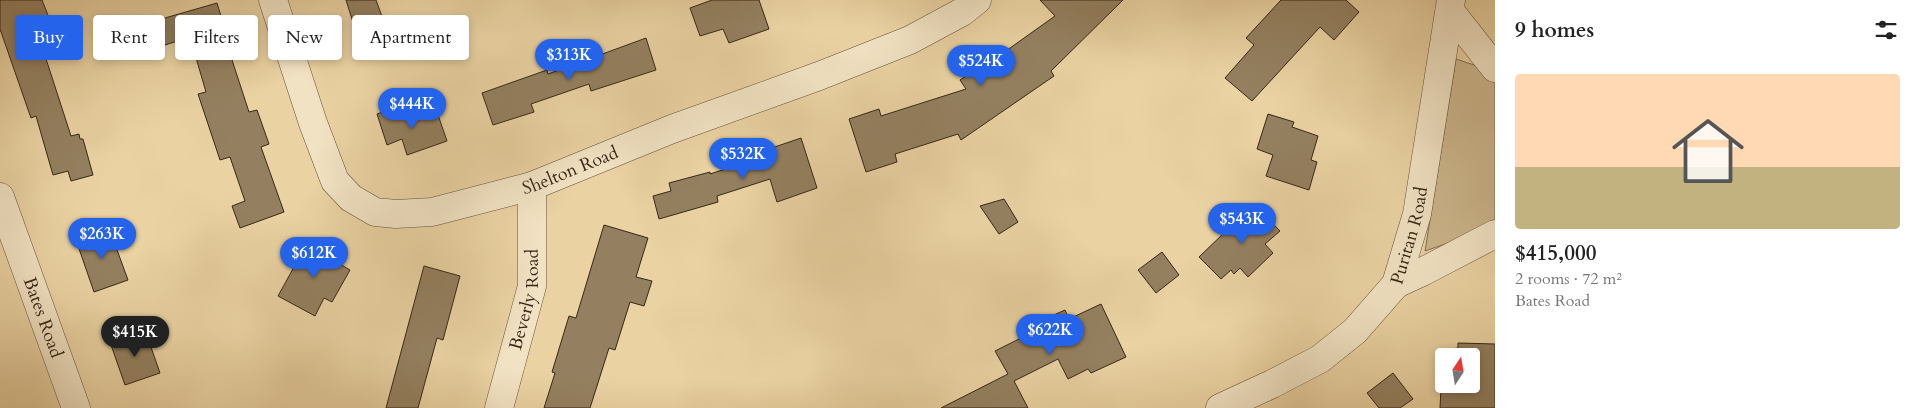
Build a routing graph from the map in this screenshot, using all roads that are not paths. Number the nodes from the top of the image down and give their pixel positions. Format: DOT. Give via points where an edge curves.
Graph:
graph roads {
  1 [pos="274,0"];
  2 [pos="966,4"];
  3 [pos="1450,6"];
  4 [pos="1495,68"];
  5 [pos="532,186"];
  6 [pos="0,197"];
  7 [pos="1495,234"];
  8 [pos="1396,284"];
  9 [pos="76,408"];
  10 [pos="499,408"];
  11 [pos="1220,408"];
  1 -- 5 [label="street, Shelton Road" via="320,140 336,181 350,198 376,212 432,212"];
  2 -- 5 [label="street, Shelton Road" via="910,40 672,129"];
  3 -- 4 [label="street"];
  3 -- 8 [label="street, Puritan Road" via="1417,214"];
  5 -- 10 [label="street, Beverly Road" via="532,286"];
  6 -- 9 [label="street, Bates Road"];
  7 -- 8 [label="street"];
  8 -- 11 [label="street, Puritan Road" via="1355,331 1320,359"];
}
